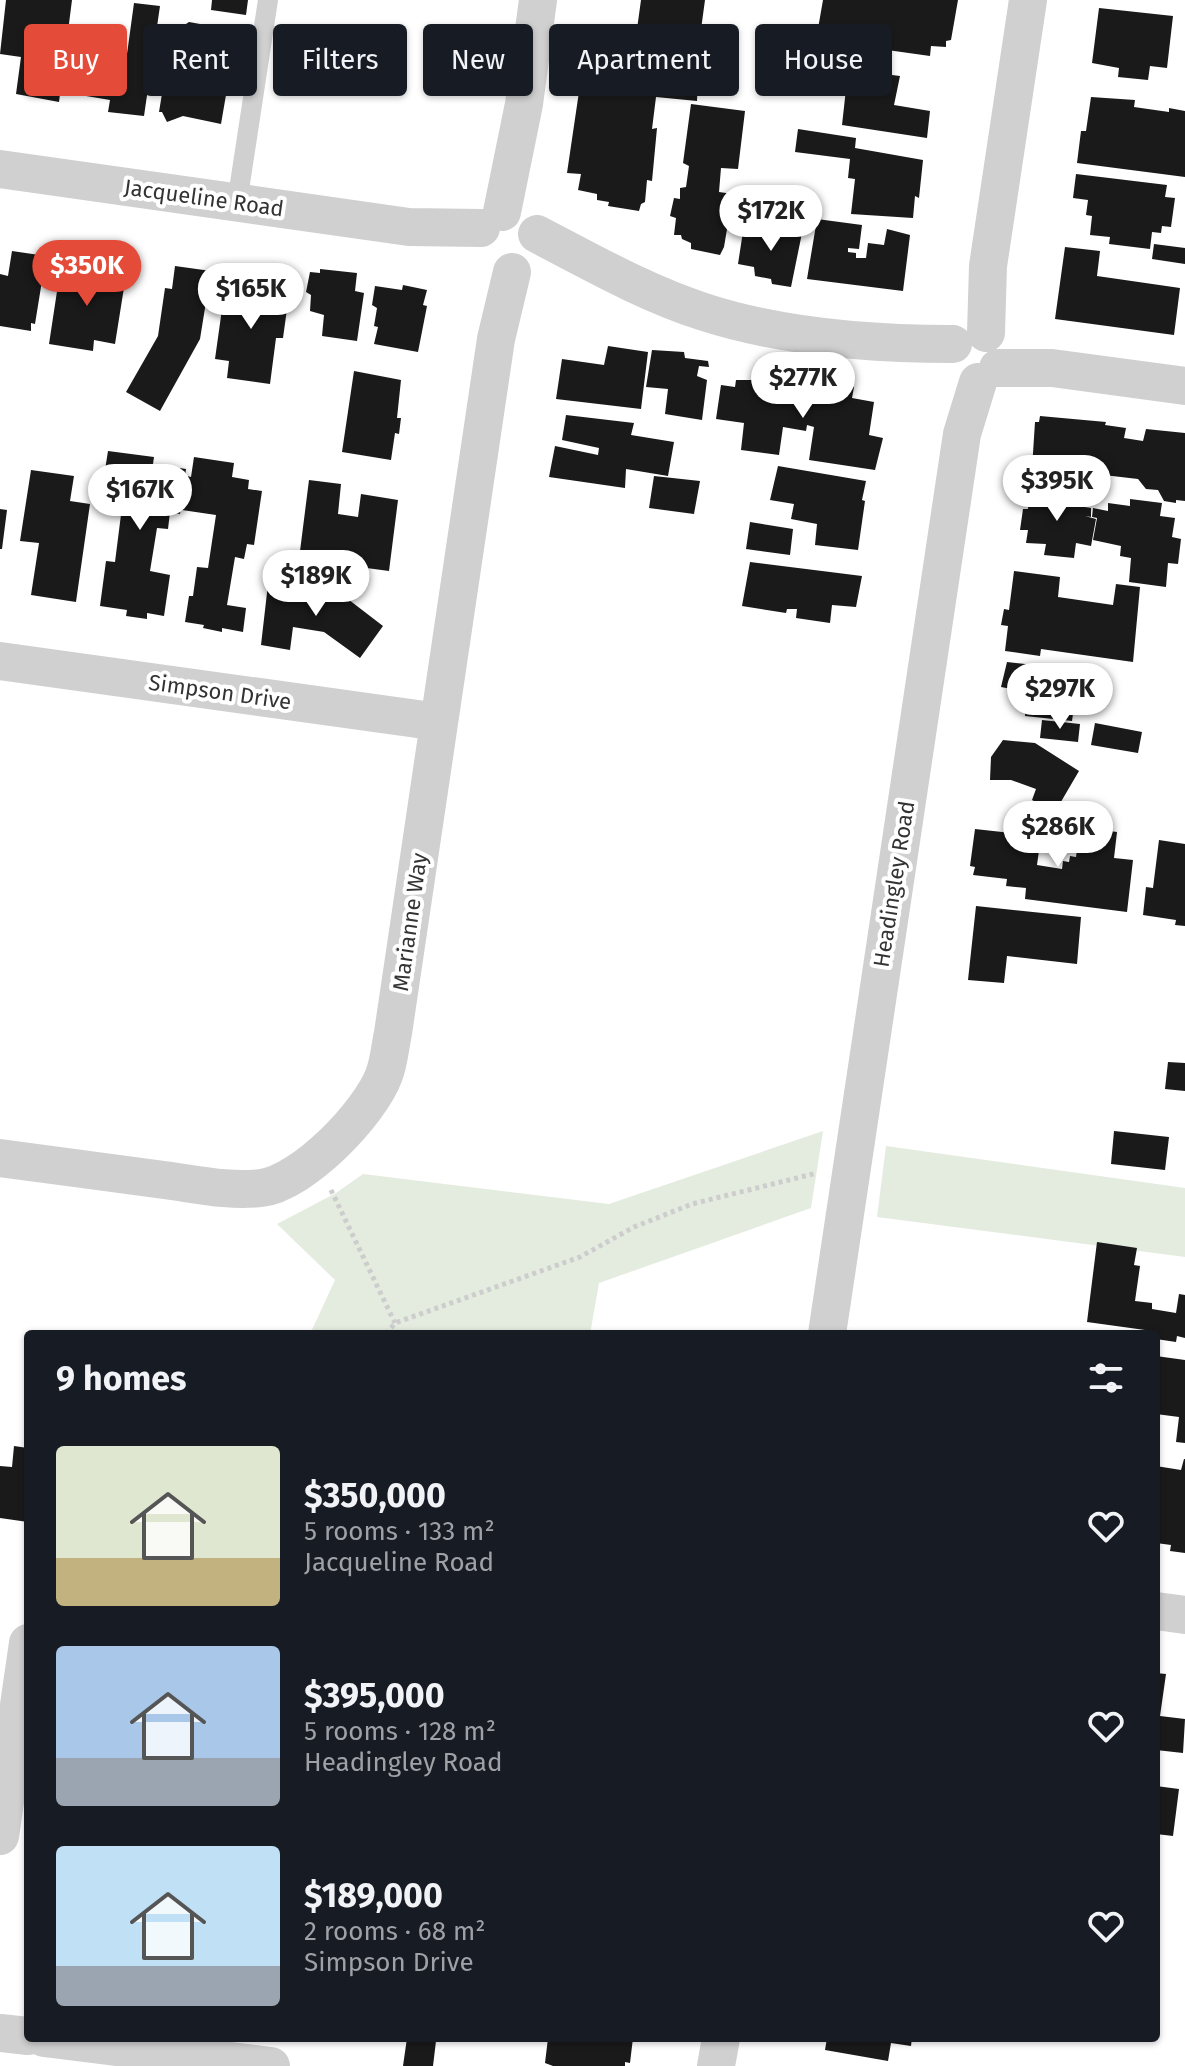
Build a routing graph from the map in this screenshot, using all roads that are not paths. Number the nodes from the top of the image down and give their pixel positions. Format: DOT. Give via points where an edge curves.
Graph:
graph roads {
  1 [pos="268,0"];
  2 [pos="538,0"];
  3 [pos="1028,0"];
  4 [pos="0,169"];
  5 [pos="237,203"];
  6 [pos="507,242"];
  7 [pos="974,356"];
  8 [pos="1185,386"];
  9 [pos="0,661"];
  10 [pos="439,722"];
  11 [pos="0,1158"];
  12 [pos="828,1330"];
  13 [pos="1160,1612"];
  14 [pos="1185,1615"];
  15 [pos="0,1633"];
  16 [pos="24,1636"];
  17 [pos="24,1671"];
  18 [pos="0,1836"];
  19 [pos="0,2033"];
  20 [pos="24,2036"];
  21 [pos="76,2042"];
  22 [pos="720,2042"];
  23 [pos="271,2066"];
  24 [pos="716,2066"];
  1 -- 5 [label="lane"];
  2 -- 6 [label="street, Marianne Way"];
  3 -- 7 [label="street, Headingley Road"];
  4 -- 5 [label="street, Jacqueline Road"];
  5 -- 6 [label="street, Jacqueline Road"];
  6 -- 7 [label="street, Jacqueline Road" via="609,272 702,312 742,323"];
  6 -- 10 [label="street, Marianne Way"];
  7 -- 8 [label="street, Jacqueline Road"];
  7 -- 12 [label="street, Headingley Road"];
  9 -- 10 [label="street, Simpson Drive"];
  10 -- 11 [label="street, Marianne Way" via="384,1075 344,1132 292,1176 264,1188 225,1188"];
  13 -- 14 [label="street"];
  15 -- 16 [label="street"];
  17 -- 18 [label="street"];
  19 -- 20 [label="street"];
  21 -- 23 [label="street"];
  22 -- 24 [label="street"];
}
